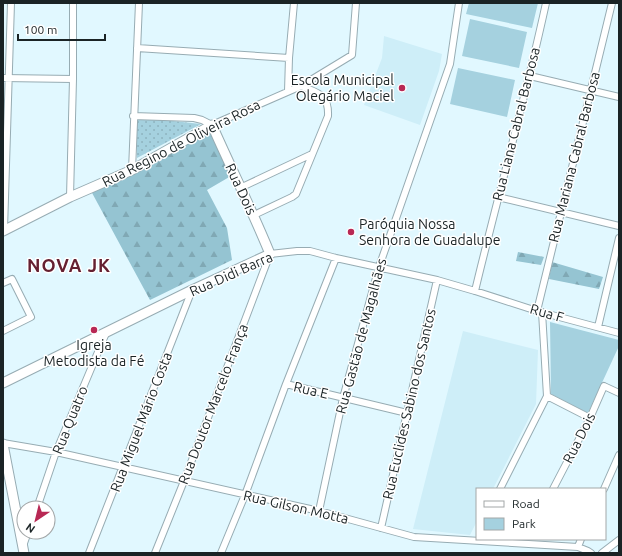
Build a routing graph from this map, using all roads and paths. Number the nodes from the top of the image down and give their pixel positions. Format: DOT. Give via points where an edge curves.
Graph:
graph roads {
  1 [pos="11,3"];
  2 [pos="74,3"];
  3 [pos="139,3"];
  4 [pos="294,3"];
  5 [pos="356,3"];
  6 [pos="459,3"];
  7 [pos="546,3"];
  8 [pos="612,3"];
  9 [pos="137,48"];
  10 [pos="289,58"];
  11 [pos="530,76"];
  12 [pos="6,78"];
  13 [pos="73,79"];
  14 [pos="301,86"];
  15 [pos="591,90"];
  16 [pos="288,91"];
  17 [pos="619,97"];
  18 [pos="133,116"];
  19 [pos="212,125"];
  20 [pos="312,154"];
  21 [pos="132,170"];
  22 [pos="240,188"];
  23 [pos="498,197"];
  24 [pos="70,198"];
  25 [pos="561,212"];
  26 [pos="254,215"];
  27 [pos="619,226"];
  28 [pos="3,231"];
  29 [pos="619,238"];
  30 [pos="270,254"];
  31 [pos="336,258"];
  32 [pos="379,267"];
  33 [pos="436,280"];
  34 [pos="3,283"];
  35 [pos="192,290"];
  36 [pos="475,291"];
  37 [pos="539,312"];
  38 [pos="598,328"];
  39 [pos="3,331"];
  40 [pos="106,333"];
  41 [pos="619,333"];
  42 [pos="3,383"];
  43 [pos="286,384"];
  44 [pos="619,393"];
  45 [pos="547,396"];
  46 [pos="343,398"];
  47 [pos="407,413"];
  48 [pos="590,418"];
  49 [pos="3,443"];
  50 [pos="56,452"];
  51 [pos="619,455"];
  52 [pos="123,467"];
  53 [pos="184,481"];
  54 [pos="501,488"];
  55 [pos="553,488"];
  56 [pos="604,488"];
  57 [pos="245,495"];
  58 [pos="40,500"];
  59 [pos="318,512"];
  60 [pos="381,528"];
  61 [pos="476,538"];
  62 [pos="26,540"];
  63 [pos="509,540"];
  64 [pos="581,540"];
  65 [pos="619,540"];
  66 [pos="525,541"];
  67 [pos="578,547"];
  68 [pos="23,550"];
  69 [pos="89,553"];
  70 [pos="155,553"];
  71 [pos="221,553"];
  72 [pos="590,553"];
  73 [pos="602,553"];
  1 -- 12 [label="street"];
  2 -- 13 [label="street"];
  3 -- 9 [label="street"];
  4 -- 10 [label="street"];
  5 -- 14 [label="street, Rua Regino de Oliveira Rosa" via="352,55"];
  6 -- 32 [label="street, Rua Gastão de Magalhães" via="450,64"];
  7 -- 11 [label="street, Rua Liana Cabral Barbosa"];
  8 -- 15 [label="street, Rua Mariana Cabral Barbosa"];
  9 -- 10 [label="street"];
  9 -- 18 [label="street"];
  10 -- 16 [label="street"];
  11 -- 15 [label="street"];
  11 -- 23 [label="street, Rua Liana Cabral Barbosa"];
  12 -- 13 [label="street"];
  12 -- 28 [label="street"];
  13 -- 24 [label="street"];
  14 -- 16 [label="street, Rua Regino de Oliveira Rosa"];
  14 -- 20 [label="street" via="322,95 328,107 328,116"];
  15 -- 17 [label="street"];
  15 -- 25 [label="street, Rua Mariana Cabral Barbosa"];
  16 -- 19 [label="street, Rua Regino de Oliveira Rosa"];
  18 -- 19 [label="street" via="194,118"];
  18 -- 21 [label="street"];
  19 -- 21 [label="street, Rua Regino de Oliveira Rosa"];
  19 -- 22 [label="street, Rua Dois"];
  20 -- 22 [label="street"];
  20 -- 26 [label="street" via="296,194"];
  21 -- 24 [label="street, Rua Regino de Oliveira Rosa"];
  22 -- 26 [label="street, Rua Dois"];
  23 -- 25 [label="street"];
  23 -- 36 [label="street, Rua Liana Cabral Barbosa"];
  24 -- 28 [label="street, Rua Regino de Oliveira Rosa"];
  25 -- 27 [label="street"];
  25 -- 37 [label="street, Rua Mariana Cabral Barbosa"];
  26 -- 30 [label="street, Rua Dois"];
  29 -- 38 [label="street"];
  30 -- 31 [label="street, Rua Didi Barra" via="310,251"];
  30 -- 35 [label="street, Rua Didi Barra"];
  30 -- 53 [label="street, Rua Doutor Marcelo França"];
  31 -- 32 [label="street, Rua Didi Barra"];
  31 -- 43 [label="street"];
  32 -- 33 [label="street, Rua Didi Barra"];
  32 -- 46 [label="street, Rua Gastão de Magalhães"];
  33 -- 36 [label="street, Rua Didi Barra"];
  33 -- 47 [label="street, Rua Euclides Sabino dos Santos"];
  34 -- 39 [label="street" via="12,279 31,317"];
  35 -- 40 [label="street, Rua Didi Barra"];
  35 -- 52 [label="street, Rua Miguel Mário Costa"];
  36 -- 37 [label="street, Rua F"];
  37 -- 38 [label="street, Rua F"];
  37 -- 45 [label="street, Rua Mariana Cabral Barbosa"];
  38 -- 41 [label="street, Rua F"];
  40 -- 42 [label="street, Rua Didi Barra"];
  40 -- 50 [label="street, Rua Quatro"];
  43 -- 46 [label="street, Rua E"];
  43 -- 57 [label="street"];
  44 -- 48 [label="street, Rua Dois" via="604,386"];
  45 -- 48 [label="street"];
  45 -- 54 [label="street"];
  46 -- 47 [label="street, Rua E"];
  46 -- 59 [label="street, Rua Gastão de Magalhães"];
  47 -- 60 [label="street, Rua Euclides Sabino dos Santos"];
  48 -- 55 [label="street, Rua Dois"];
  49 -- 50 [label="street, Rua Gilson Motta"];
  49 -- 68 [label="street"];
  50 -- 52 [label="street, Rua Gilson Motta"];
  50 -- 58 [label="street, Rua Quatro"];
  51 -- 56 [label="street"];
  52 -- 53 [label="street, Rua Gilson Motta"];
  52 -- 69 [label="street, Rua Miguel Mário Costa"];
  53 -- 57 [label="street, Rua Gilson Motta"];
  53 -- 70 [label="street, Rua Doutor Marcelo França"];
  57 -- 59 [label="street, Rua Gilson Motta"];
  57 -- 71 [label="street"];
  59 -- 60 [label="street, Rua Gilson Motta"];
  60 -- 61 [label="street, Rua Gilson Motta" via="414,537"];
  62 -- 68 [label="street"];
  63 -- 66 [label="street, Rua Gilson Motta"];
  64 -- 67 [label="street"];
  65 -- 73 [label="street"];
  66 -- 67 [label="street, Rua Gilson Motta"];
  67 -- 72 [label="street, Rua Gilson Motta"];
}
